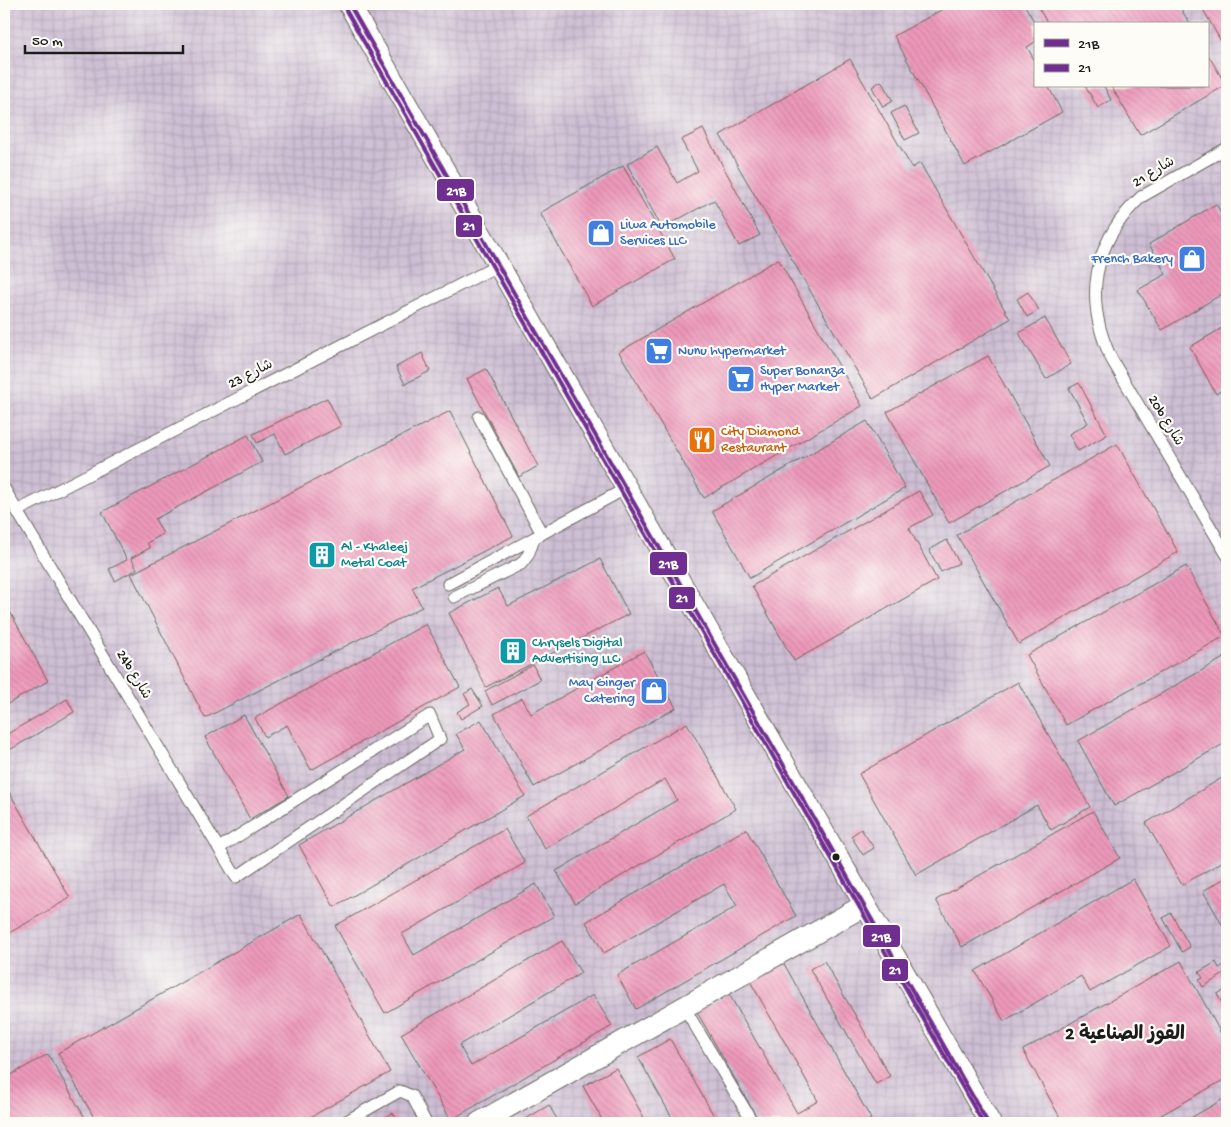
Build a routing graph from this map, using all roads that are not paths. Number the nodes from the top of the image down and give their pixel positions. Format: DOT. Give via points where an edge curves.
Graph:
graph roads {
  1 [pos="349,4"];
  2 [pos="1227,148"];
  3 [pos="499,265"];
  4 [pos="1095,295"];
  5 [pos="479,417"];
  6 [pos="4,488"];
  7 [pos="627,488"];
  8 [pos="17,511"];
  9 [pos="538,536"];
  10 [pos="1227,555"];
  11 [pos="448,584"];
  12 [pos="454,597"];
  13 [pos="219,848"];
  14 [pos="865,905"];
  15 [pos="684,1007"];
  16 [pos="342,1123"];
  17 [pos="426,1123"];
  18 [pos="480,1123"];
  19 [pos="753,1123"];
  20 [pos="989,1123"];
  1 -- 3 [label="street"];
  2 -- 4 [label="lane, شارع 21" via="1141,197 1119,220 1099,263"];
  3 -- 7 [label="street"];
  3 -- 8 [label="lane, شارع 23"];
  4 -- 10 [label="lane, 20b شارع" via="1099,329 1112,360"];
  5 -- 9 [label="lane"];
  6 -- 8 [label="lane, 24b شارع"];
  7 -- 9 [label="lane"];
  7 -- 14 [label="street"];
  8 -- 13 [label="lane, 24b شارع"];
  9 -- 11 [label="lane"];
  9 -- 12 [label="lane" via="521,564"];
  13 -- 13 [label="lane, 24b شارع" via="236,877 440,739 430,715"];
  14 -- 15 [label="street"];
  14 -- 20 [label="street"];
  15 -- 18 [label="street"];
  15 -- 19 [label="lane"];
  16 -- 17 [label="lane" via="400,1091 412,1096"];
}
